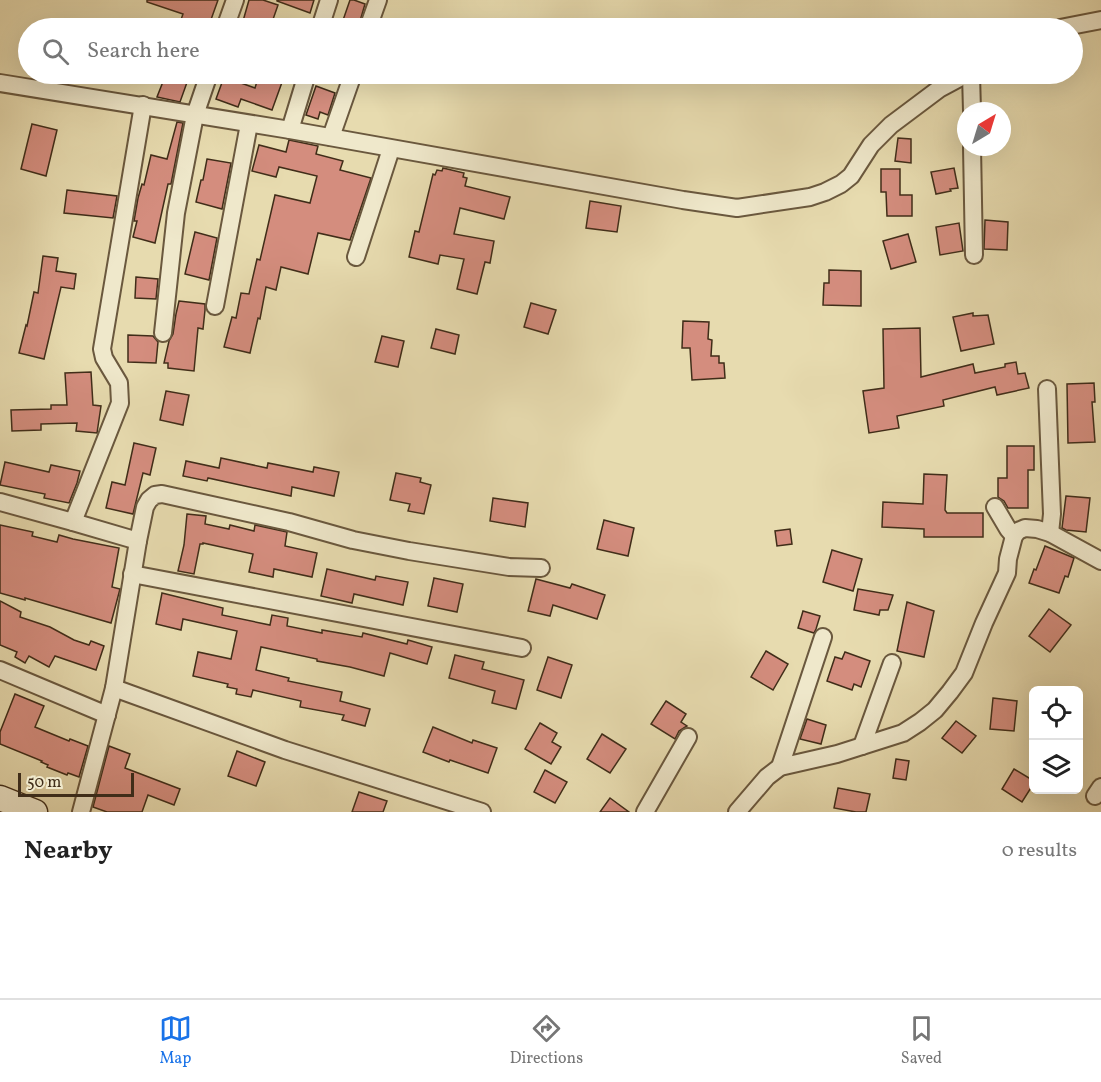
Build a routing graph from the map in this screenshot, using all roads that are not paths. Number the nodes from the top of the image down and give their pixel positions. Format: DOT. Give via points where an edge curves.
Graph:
graph roads {
  1 [pos="235,0"];
  2 [pos="329,0"];
  3 [pos="378,0"];
  4 [pos="229,18"];
  5 [pos="323,18"];
  6 [pos="372,18"];
  7 [pos="1101,20"];
  8 [pos="1083,24"];
  9 [pos="0,83"];
  10 [pos="206,84"];
  11 [pos="304,84"];
  12 [pos="350,84"];
  13 [pos="948,84"];
  14 [pos="972,84"];
  15 [pos="972,102"];
  16 [pos="143,105"];
  17 [pos="195,115"];
  18 [pos="249,124"];
  19 [pos="290,130"];
  20 [pos="332,137"];
  21 [pos="391,149"];
  22 [pos="972,156"];
  23 [pos="974,255"];
  24 [pos="356,257"];
  25 [pos="215,306"];
  26 [pos="163,333"];
  27 [pos="1047,389"];
  28 [pos="0,502"];
  29 [pos="994,507"];
  30 [pos="73,522"];
  31 [pos="1050,533"];
  32 [pos="1014,536"];
  33 [pos="138,541"];
  34 [pos="1101,561"];
  35 [pos="541,568"];
  36 [pos="132,574"];
  37 [pos="822,637"];
  38 [pos="522,648"];
  39 [pos="892,663"];
  40 [pos="0,670"];
  41 [pos="114,688"];
  42 [pos="107,715"];
  43 [pos="688,737"];
  44 [pos="862,746"];
  45 [pos="780,767"];
  46 [pos="0,798"];
  47 [pos="35,812"];
  48 [pos="81,812"];
  49 [pos="482,812"];
  50 [pos="645,812"];
  51 [pos="737,812"];
  1 -- 4 [label="street"];
  2 -- 5 [label="street"];
  3 -- 6 [label="street"];
  7 -- 8 [label="street"];
  9 -- 16 [label="street"];
  10 -- 17 [label="street"];
  11 -- 19 [label="street"];
  12 -- 20 [label="street"];
  13 -- 21 [label="street" via="891,125 841,184 810,196 736,208"];
  14 -- 15 [label="street"];
  16 -- 17 [label="street"];
  16 -- 30 [label="street" via="102,349 119,383 120,403"];
  17 -- 18 [label="street"];
  17 -- 26 [label="street" via="176,213"];
  18 -- 19 [label="street"];
  18 -- 25 [label="street"];
  19 -- 20 [label="street"];
  20 -- 21 [label="street"];
  21 -- 24 [label="street"];
  22 -- 23 [label="street"];
  27 -- 31 [label="street"];
  28 -- 30 [label="street"];
  29 -- 32 [label="street"];
  30 -- 33 [label="street"];
  31 -- 32 [label="street" via="1025,528"];
  31 -- 34 [label="street"];
  32 -- 44 [label="street" via="1007,573 964,673 920,722 903,733"];
  33 -- 35 [label="street" via="145,507 155,495 162,494 279,519 353,540 499,565"];
  33 -- 36 [label="street"];
  36 -- 38 [label="street"];
  36 -- 41 [label="street"];
  37 -- 45 [label="street"];
  39 -- 44 [label="street"];
  40 -- 42 [label="street"];
  41 -- 42 [label="street"];
  41 -- 49 [label="street" via="285,750"];
  42 -- 48 [label="street"];
  43 -- 50 [label="street"];
  44 -- 45 [label="street"];
  45 -- 51 [label="street"];
  46 -- 47 [label="main road"];
}
